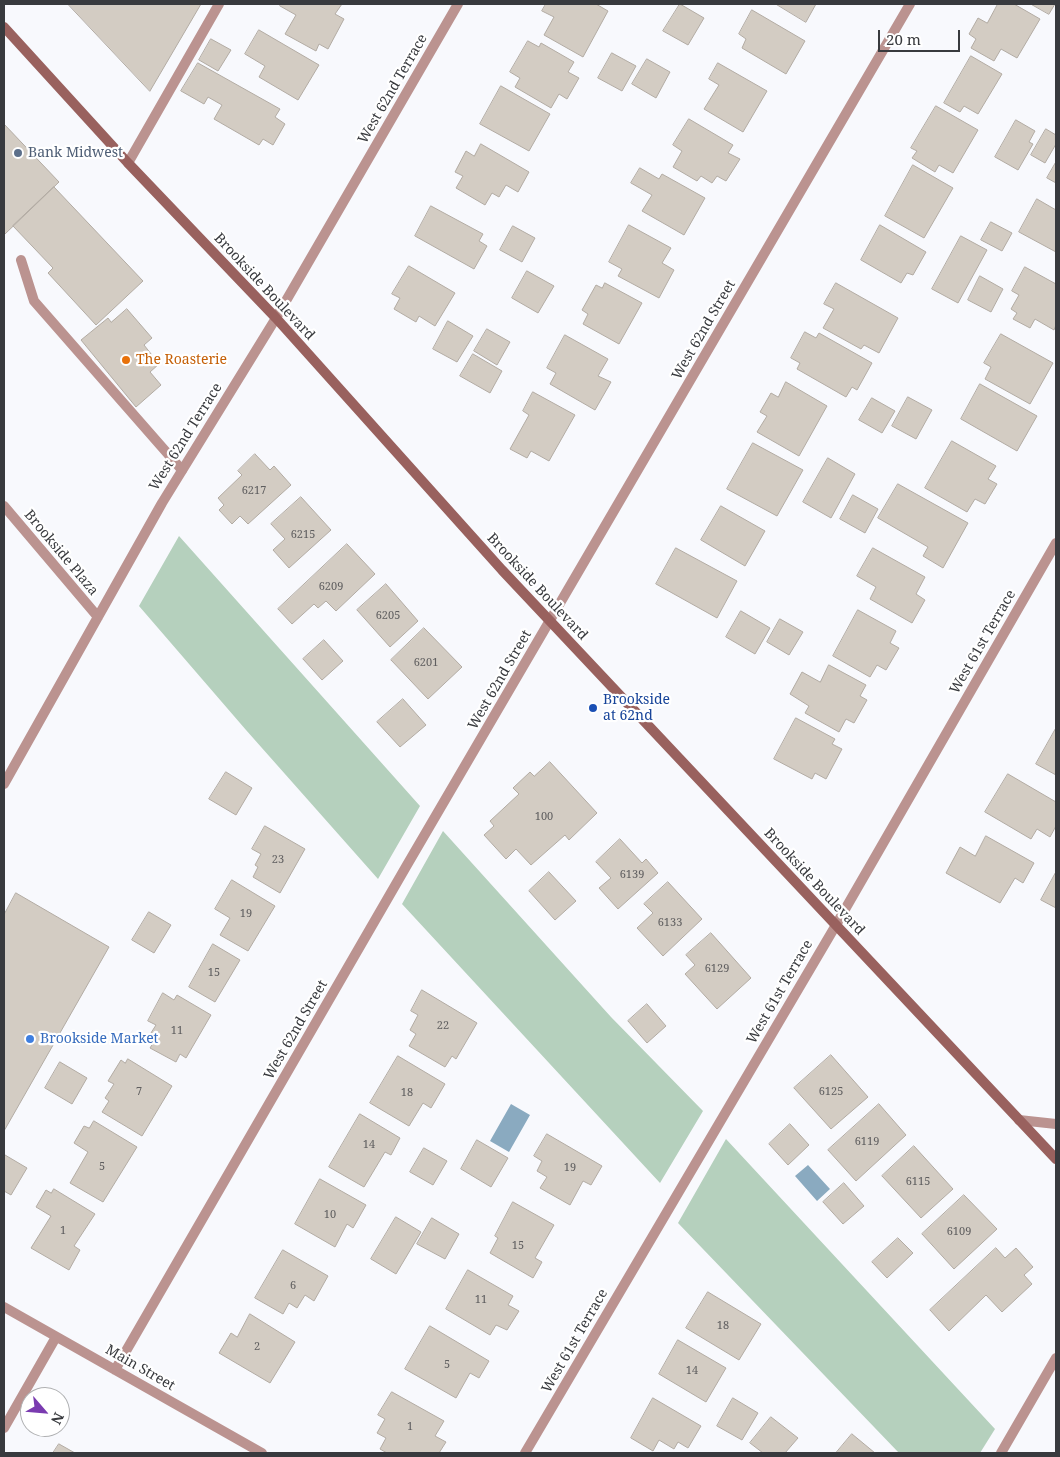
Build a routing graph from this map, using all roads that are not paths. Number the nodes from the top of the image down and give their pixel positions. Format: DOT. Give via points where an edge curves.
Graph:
graph roads {
  1 [pos="219,4"];
  2 [pos="458,4"];
  3 [pos="910,4"];
  4 [pos="4,27"];
  5 [pos="128,163"];
  6 [pos="21,260"];
  7 [pos="276,318"];
  8 [pos="182,470"];
  9 [pos="4,506"];
  10 [pos="1056,543"];
  11 [pos="98,617"];
  12 [pos="550,621"];
  13 [pos="4,784"];
  14 [pos="836,925"];
  15 [pos="1019,1120"];
  16 [pos="1056,1124"];
  17 [pos="1056,1159"];
  18 [pos="4,1307"];
  19 [pos="56,1337"];
  20 [pos="1056,1358"];
  21 [pos="115,1370"];
  22 [pos="4,1428"];
  23 [pos="262,1453"];
  24 [pos="525,1453"];
  25 [pos="1001,1453"];
  1 -- 5 [label="street"];
  2 -- 7 [label="street, West 62nd Terrace"];
  3 -- 12 [label="street, West 62nd Street"];
  4 -- 5 [label="main road, Brookside Boulevard"];
  5 -- 7 [label="main road, Brookside Boulevard"];
  6 -- 8 [label="street" via="34,301"];
  7 -- 8 [label="street, West 62nd Terrace"];
  7 -- 12 [label="main road, Brookside Boulevard"];
  8 -- 11 [label="street, West 62nd Terrace"];
  9 -- 11 [label="street, Brookside Plaza"];
  10 -- 14 [label="street, West 61st Terrace"];
  11 -- 13 [label="street, West 62nd Terrace"];
  12 -- 14 [label="main road, Brookside Boulevard"];
  12 -- 21 [label="street, West 62nd Street"];
  14 -- 15 [label="main road, Brookside Boulevard"];
  14 -- 24 [label="street, West 61st Terrace"];
  15 -- 16 [label="street"];
  15 -- 17 [label="main road, Brookside Boulevard"];
  18 -- 19 [label="street, Main Street"];
  19 -- 21 [label="street, Main Street"];
  19 -- 22 [label="street"];
  20 -- 25 [label="street"];
  21 -- 23 [label="street, Main Street"];
}
